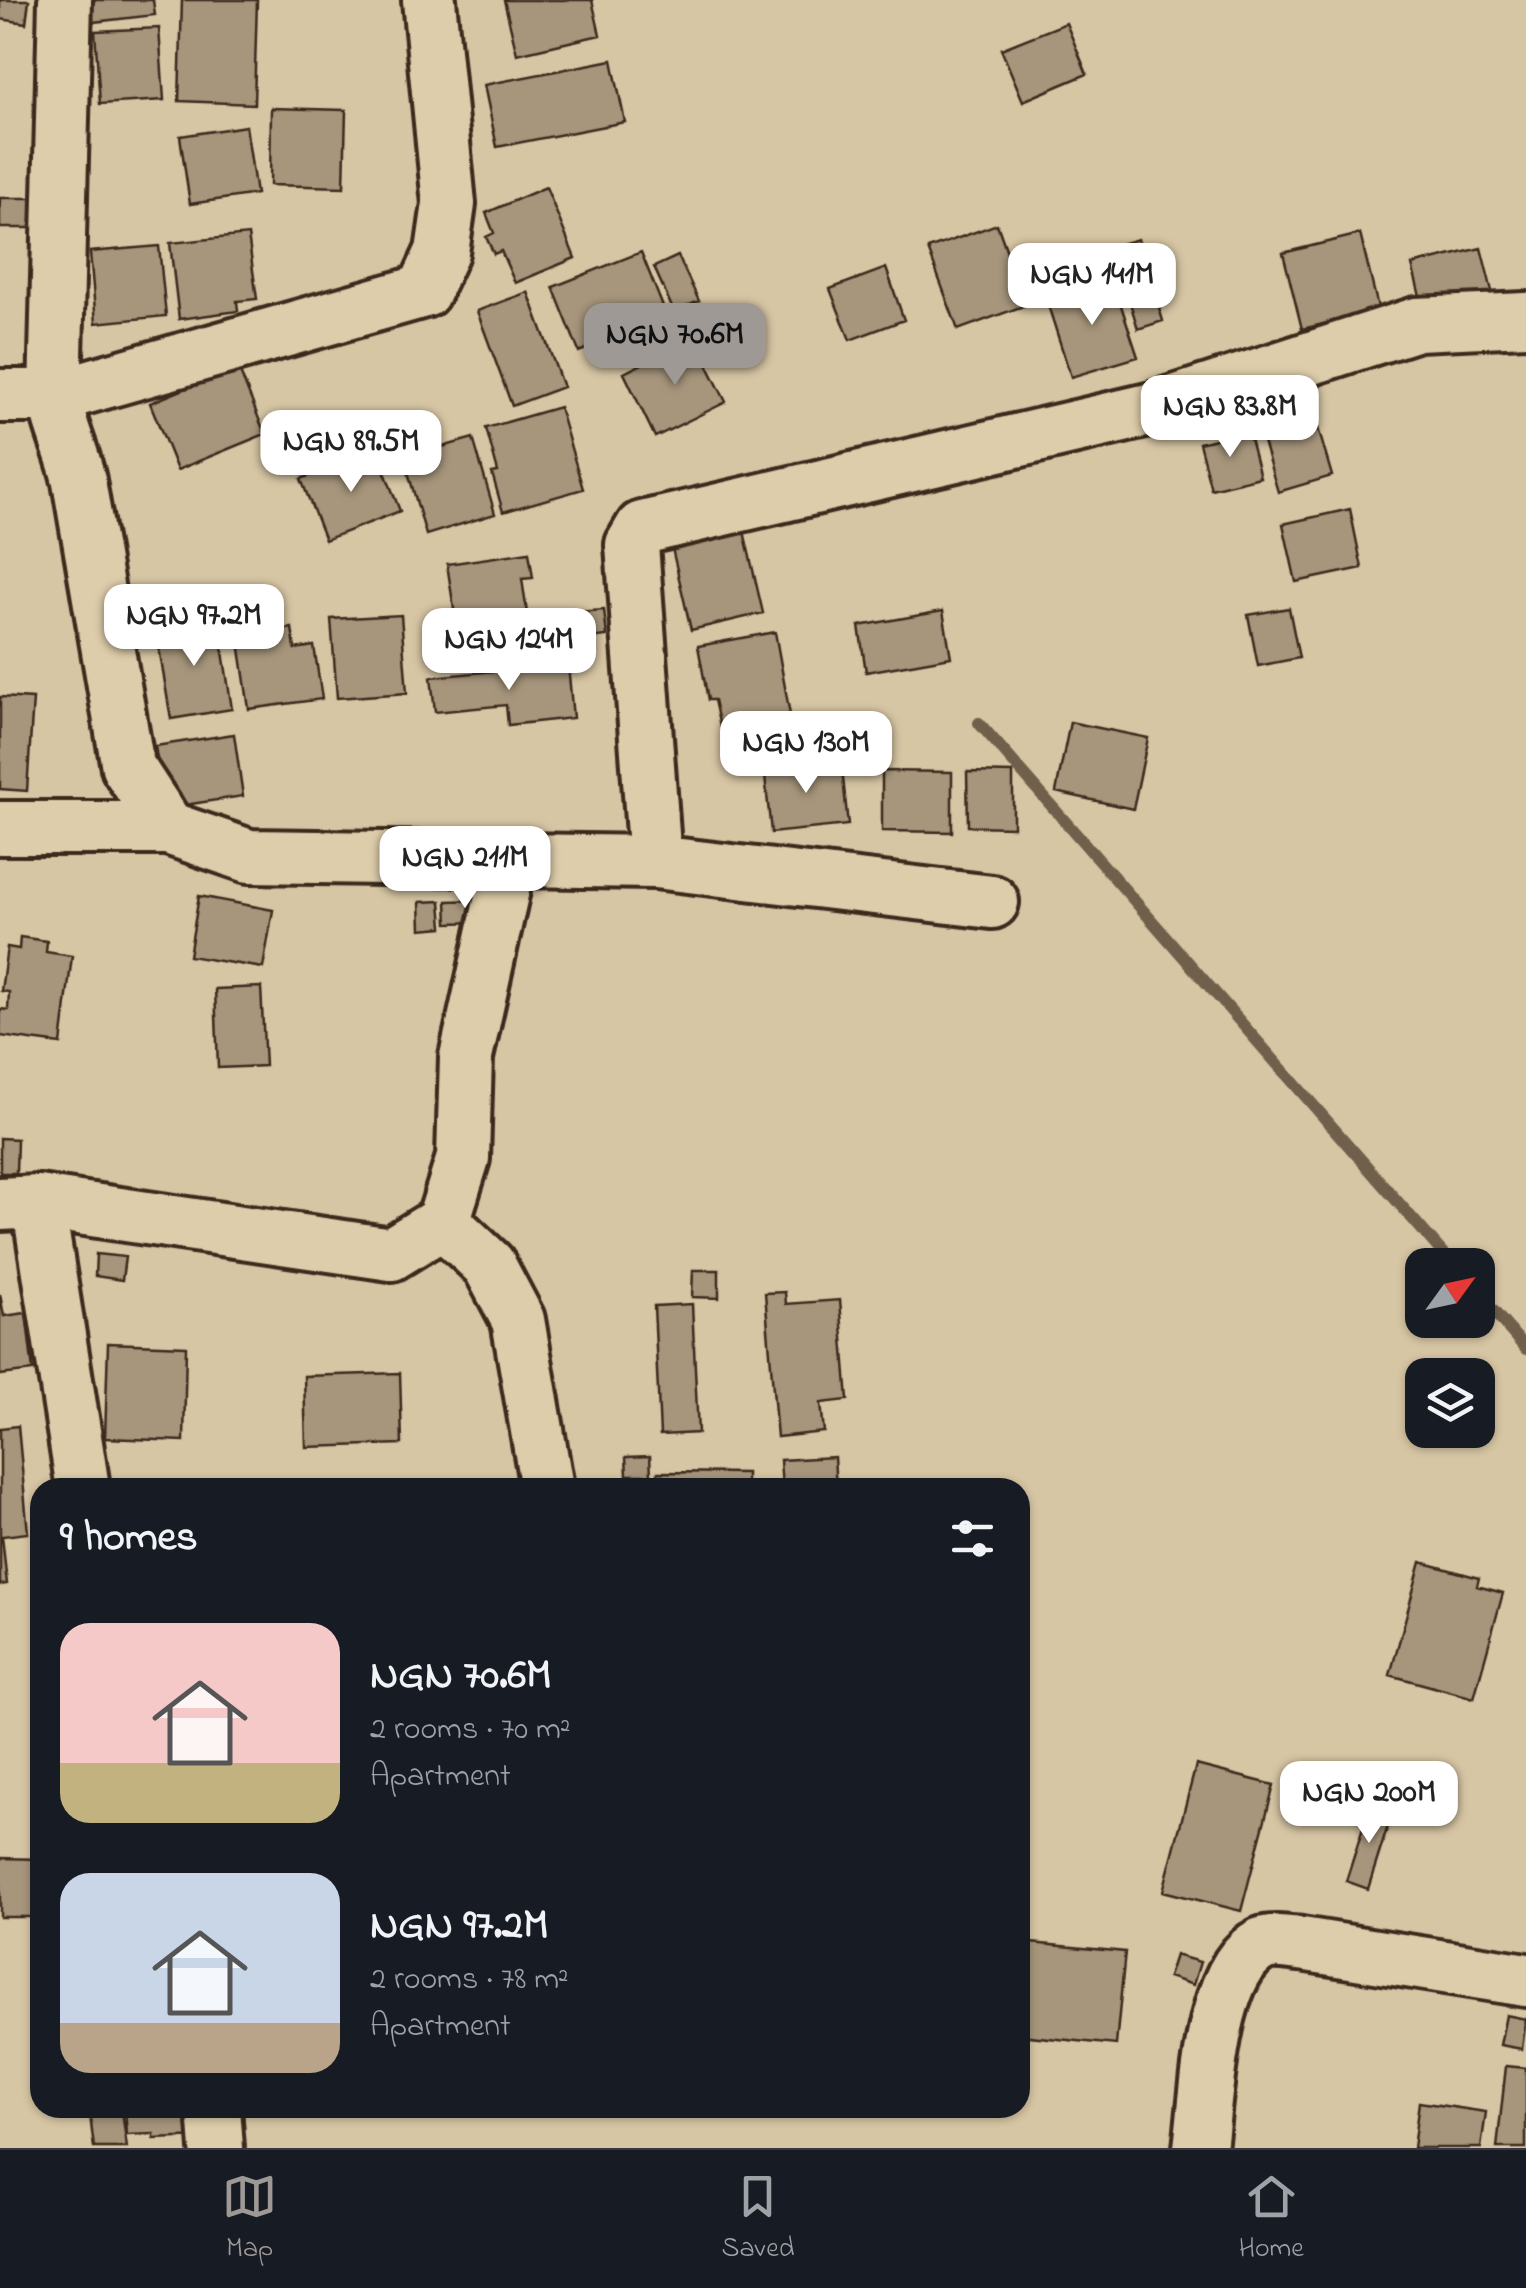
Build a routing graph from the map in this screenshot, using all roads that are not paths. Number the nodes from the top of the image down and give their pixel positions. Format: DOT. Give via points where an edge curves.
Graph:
graph roads {
  1 [pos="65,0"];
  2 [pos="430,0"];
  3 [pos="1526,319"];
  4 [pos="0,396"];
  5 [pos="55,396"];
  6 [pos="0,828"];
  7 [pos="168,828"];
  8 [pos="509,862"];
  9 [pos="655,862"];
  10 [pos="992,902"];
  11 [pos="19,1203"];
  12 [pos="443,1222"];
  13 [pos="81,1478"];
  14 [pos="545,1478"];
  15 [pos="1526,1980"];
  16 [pos="215,2118"];
  17 [pos="217,2148"];
  18 [pos="1200,2148"];
  1 -- 5 [label="street"];
  2 -- 5 [label="street" via="449,204 442,252 424,291"];
  3 -- 9 [label="street" via="1417,324 1153,409 642,528 632,544"];
  4 -- 5 [label="street"];
  5 -- 7 [label="street" via="79,481 128,766"];
  6 -- 7 [label="street"];
  7 -- 8 [label="street" via="249,856"];
  8 -- 9 [label="street"];
  8 -- 12 [label="street" via="466,1057 463,1158"];
  9 -- 10 [label="street"];
  11 -- 12 [label="street" via="391,1254"];
  11 -- 13 [label="street"];
  12 -- 14 [label="street" via="489,1266 518,1320"];
  15 -- 18 [label="street" via="1264,1943 1236,1966 1220,2011"];
  16 -- 17 [label="street"];
}
